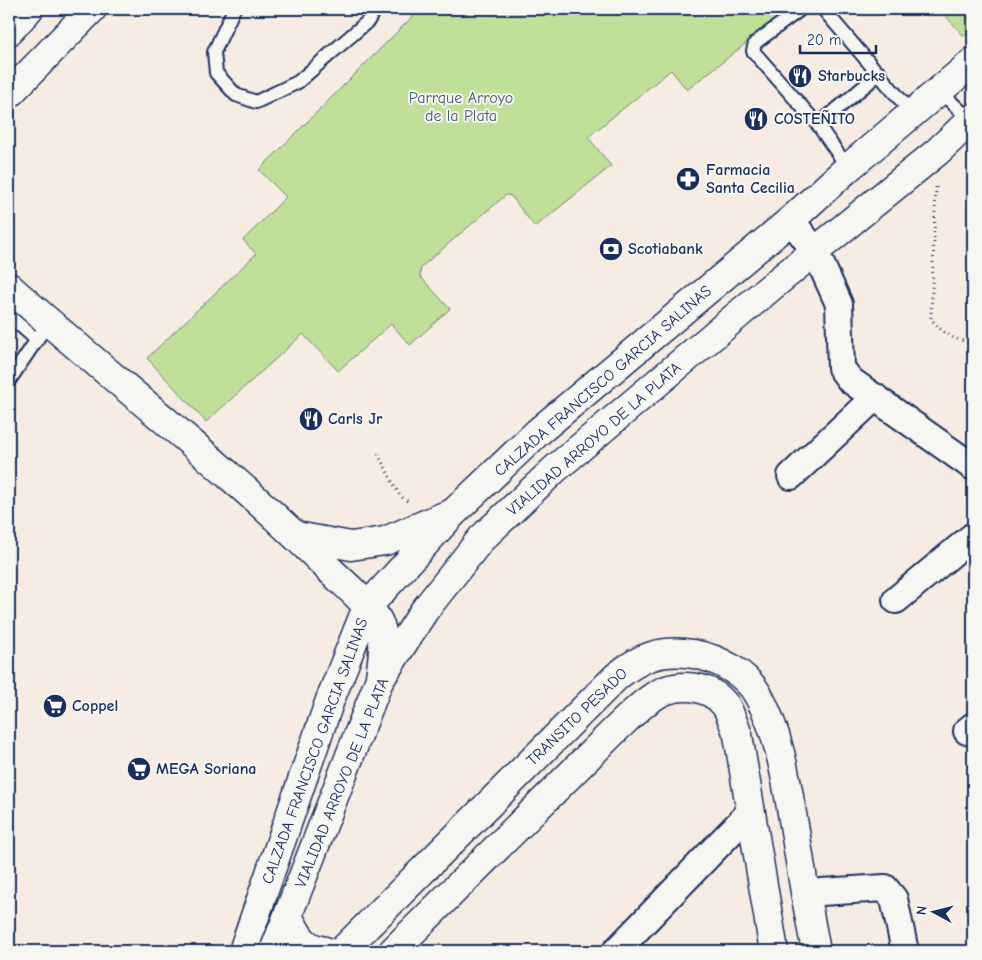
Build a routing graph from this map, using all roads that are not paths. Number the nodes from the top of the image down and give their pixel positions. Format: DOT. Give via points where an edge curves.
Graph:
graph roads {
  1 [pos="29,9"];
  2 [pos="92,9"];
  3 [pos="234,9"];
  4 [pos="375,9"];
  5 [pos="801,9"];
  6 [pos="823,9"];
  7 [pos="9,31"];
  8 [pos="973,62"];
  9 [pos="880,72"];
  10 [pos="940,90"];
  11 [pos="9,94"];
  12 [pos="912,113"];
  13 [pos="972,120"];
  14 [pos="818,125"];
  15 [pos="848,168"];
  16 [pos="791,220"];
  17 [pos="815,251"];
  18 [pos="9,287"];
  19 [pos="9,316"];
  20 [pos="43,331"];
  21 [pos="9,381"];
  22 [pos="875,397"];
  23 [pos="973,467"];
  24 [pos="791,476"];
  25 [pos="454,513"];
  26 [pos="296,536"];
  27 [pos="973,536"];
  28 [pos="896,600"];
  29 [pos="367,607"];
  30 [pos="379,681"];
  31 [pos="751,811"];
  32 [pos="805,893"];
  33 [pos="289,918"];
  34 [pos="247,939"];
  35 [pos="274,951"];
  36 [pos="325,951"];
  37 [pos="342,951"];
  38 [pos="393,951"];
  39 [pos="616,951"];
  40 [pos="774,951"];
  41 [pos="816,951"];
  42 [pos="905,951"];
  1 -- 7 [label="main road"];
  2 -- 11 [label="main road"];
  3 -- 4 [label="lane" via="214,52 216,73 236,95 256,102 298,82 368,21"];
  5 -- 14 [label="lane" via="755,43 753,51"];
  6 -- 9 [label="lane"];
  8 -- 10 [label="main road, CALZADA FRANCISCO GARCIA SALINAS"];
  9 -- 12 [label="lane"];
  9 -- 14 [label="lane"];
  10 -- 12 [label="main road, CALZADA FRANCISCO GARCIA SALINAS"];
  10 -- 13 [label="lane"];
  12 -- 15 [label="main road, CALZADA FRANCISCO GARCIA SALINAS"];
  13 -- 17 [label="main road, VIALIDAD ARROYO DE LA PLATA"];
  14 -- 15 [label="lane"];
  15 -- 16 [label="main road, CALZADA FRANCISCO GARCIA SALINAS"];
  16 -- 17 [label="street"];
  16 -- 25 [label="main road, CALZADA FRANCISCO GARCIA SALINAS" via="538,432"];
  17 -- 22 [label="street" via="839,304 841,368 850,380"];
  17 -- 30 [label="main road, VIALIDAD ARROYO DE LA PLATA" via="555,469 481,539 424,611"];
  18 -- 20 [label="main road"];
  19 -- 20 [label="lane"];
  20 -- 21 [label="lane"];
  20 -- 26 [label="main road" via="162,418"];
  22 -- 23 [label="street"];
  22 -- 24 [label="street"];
  25 -- 26 [label="main road" via="385,541 351,546"];
  25 -- 29 [label="main road, CALZADA FRANCISCO GARCIA SALINAS"];
  26 -- 29 [label="main road"];
  27 -- 28 [label="street"];
  29 -- 30 [label="main road" via="379,623 384,642"];
  29 -- 34 [label="main road, CALZADA FRANCISCO GARCIA SALINAS" via="330,700"];
  30 -- 33 [label="main road, VIALIDAD ARROYO DE LA PLATA"];
  31 -- 38 [label="main road" via="738,735 725,706 696,687 665,690 613,732"];
  31 -- 39 [label="street"];
  31 -- 40 [label="main road"];
  32 -- 37 [label="main road, TRANSITO PESADO" via="787,784 773,728 758,694 725,664 703,655 679,652 654,655 635,661 616,677"];
  32 -- 41 [label="main road, TRANSITO PESADO"];
  32 -- 42 [label="street" via="885,888 894,899"];
  33 -- 35 [label="main road, VIALIDAD ARROYO DE LA PLATA"];
  33 -- 36 [label="main road" via="303,942"];
}
